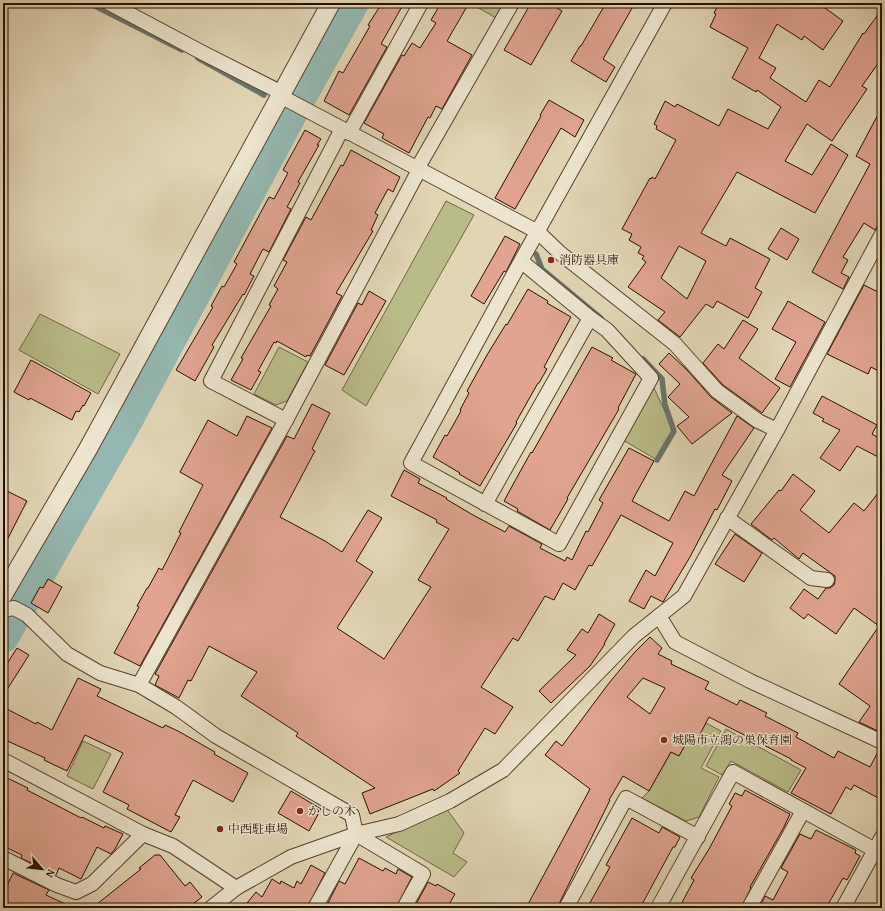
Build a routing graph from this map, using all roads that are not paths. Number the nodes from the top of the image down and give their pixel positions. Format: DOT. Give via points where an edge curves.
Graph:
graph roads {
  1 [pos="109,3"];
  2 [pos="331,3"];
  3 [pos="421,3"];
  4 [pos="512,3"];
  5 [pos="665,3"];
  6 [pos="284,97"];
  7 [pos="345,131"];
  8 [pos="418,169"];
  9 [pos="538,232"];
  10 [pos="882,234"];
  11 [pos="521,262"];
  12 [pos="590,318"];
  13 [pos="286,420"];
  14 [pos="777,430"];
  15 [pos="485,504"];
  16 [pos="727,518"];
  17 [pos="826,580"];
  18 [pos="7,604"];
  19 [pos="659,616"];
  20 [pos="138,685"];
  21 [pos="882,742"];
  22 [pos="3,760"];
  23 [pos="803,811"];
  24 [pos="143,834"];
  25 [pos="356,834"];
  26 [pos="698,837"];
  27 [pos="882,837"];
  28 [pos="875,850"];
  29 [pos="3,858"];
  30 [pos="236,888"];
  31 [pos="211,908"];
  32 [pos="314,908"];
  33 [pos="404,908"];
  34 [pos="566,908"];
  35 [pos="658,908"];
  36 [pos="749,908"];
  37 [pos="843,908"];
  1 -- 6 [label="street"];
  2 -- 6 [label="street"];
  3 -- 7 [label="street"];
  4 -- 8 [label="street"];
  5 -- 9 [label="street"];
  6 -- 7 [label="street"];
  6 -- 18 [label="street" via="92,442"];
  7 -- 8 [label="street"];
  7 -- 13 [label="street" via="211,381"];
  8 -- 9 [label="street"];
  8 -- 13 [label="street"];
  9 -- 11 [label="street"];
  9 -- 14 [label="street" via="560,253 674,344 716,391 758,421"];
  10 -- 14 [label="street"];
  11 -- 12 [label="street"];
  11 -- 15 [label="street" via="411,463"];
  12 -- 15 [label="street"];
  12 -- 15 [label="street" via="607,330 651,378 559,544"];
  13 -- 20 [label="street"];
  14 -- 16 [label="street"];
  16 -- 17 [label="street" via="811,578"];
  16 -- 19 [label="street" via="684,596"];
  18 -- 20 [label="street" via="27,615 67,654 100,672"];
  19 -- 21 [label="street" via="675,642 750,681"];
  19 -- 25 [label="street" via="634,636 504,770 450,801 399,824"];
  20 -- 25 [label="street" via="176,707 216,736 352,815"];
  22 -- 24 [label="street"];
  23 -- 26 [label="street" via="733,772"];
  23 -- 28 [label="street"];
  23 -- 36 [label="street"];
  24 -- 29 [label="street" via="92,884 76,892"];
  24 -- 30 [label="street" via="173,846"];
  25 -- 30 [label="street" via="291,857"];
  25 -- 32 [label="street"];
  25 -- 33 [label="street" via="423,874"];
  26 -- 34 [label="street" via="626,798"];
  26 -- 35 [label="street"];
  27 -- 28 [label="street"];
  28 -- 37 [label="street"];
  30 -- 31 [label="street"];
}
